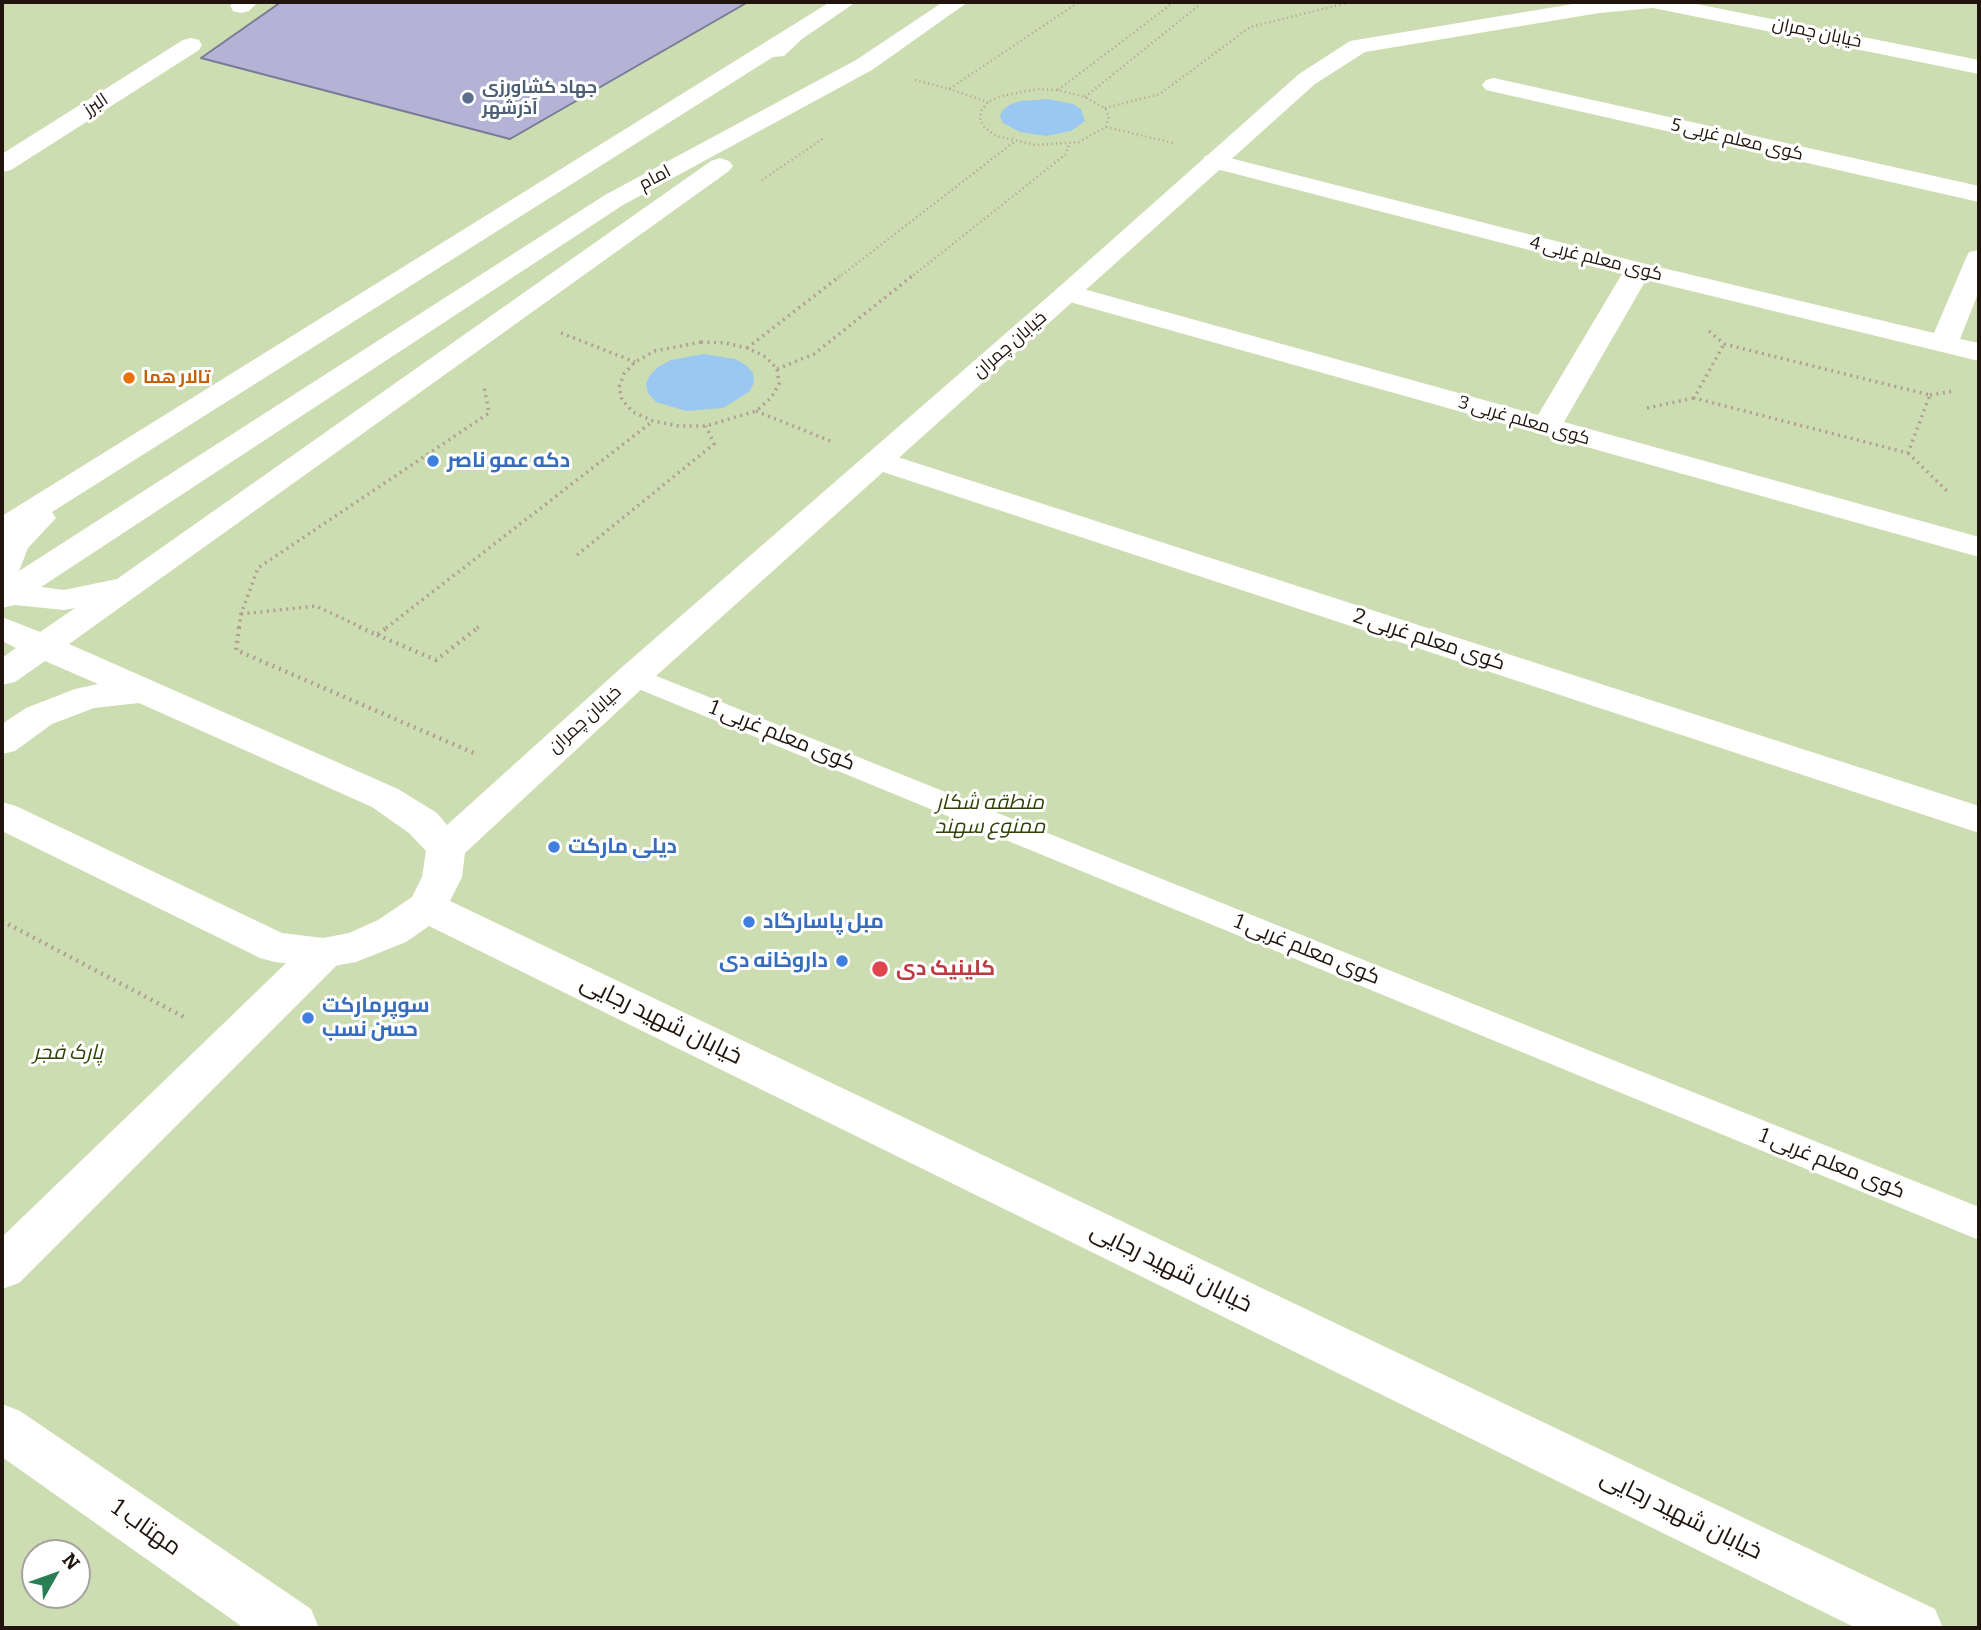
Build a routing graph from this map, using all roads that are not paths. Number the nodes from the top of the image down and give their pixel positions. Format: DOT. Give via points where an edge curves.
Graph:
graph roads {
  1 [pos="845,2"];
  2 [pos="957,2"];
  3 [pos="1653,2"];
  4 [pos="794,34"];
  5 [pos="191,45"];
  6 [pos="864,65"];
  7 [pos="1979,67"];
  8 [pos="1494,85"];
  9 [pos="704,117"];
  10 [pos="684,135"];
  11 [pos="1218,158"];
  12 [pos="2,165"];
  13 [pos="1979,194"];
  14 [pos="614,200"];
  15 [pos="1979,258"];
  16 [pos="1638,270"];
  17 [pos="1069,293"];
  18 [pos="1944,343"];
  19 [pos="1979,352"];
  20 [pos="1546,427"];
  21 [pos="879,460"];
  22 [pos="72,488"];
  23 [pos="2,530"];
  24 [pos="1979,547"];
  25 [pos="160,565"];
  26 [pos="2,598"];
  27 [pos="2,628"];
  28 [pos="42,647"];
  29 [pos="2,674"];
  30 [pos="634,676"];
  31 [pos="141,690"];
  32 [pos="2,742"];
  33 [pos="2,815"];
  34 [pos="1979,820"];
  35 [pos="446,848"];
  36 [pos="427,907"];
  37 [pos="323,953"];
  38 [pos="1979,1224"];
  39 [pos="2,1268"];
  40 [pos="2,1428"];
  41 [pos="291,1628"];
  42 [pos="1915,1628"];
  1 -- 4 [label="street"];
  2 -- 6 [label="street, امام"];
  3 -- 7 [label="street, خیابان چمران"];
  3 -- 11 [label="street, خیابان چمران" via="1599,6 1358,46 1307,79"];
  4 -- 9 [label="street"];
  4 -- 22 [label="street"];
  5 -- 12 [label="street, البرز"];
  6 -- 14 [label="street, امام"];
  6 -- 25 [label="street"];
  8 -- 13 [label="street, کوی معلم غربی 5"];
  10 -- 14 [label="street, امام"];
  11 -- 16 [label="street, کوی معلم غربی 4"];
  11 -- 17 [label="street, خیابان چمران"];
  14 -- 26 [label="street"];
  15 -- 18 [label="street"];
  16 -- 18 [label="street, کوی معلم غربی 4"];
  16 -- 20 [label="street"];
  17 -- 20 [label="street, کوی معلم غربی 3"];
  17 -- 21 [label="street, خیابان چمران"];
  18 -- 19 [label="street, کوی معلم غربی 4"];
  20 -- 24 [label="street, کوی معلم غربی 3"];
  21 -- 30 [label="street, خیابان چمران"];
  21 -- 34 [label="street, کوی معلم غربی 2"];
  22 -- 23 [label="street"];
  22 -- 25 [label="street" via="13,544 2,572 22,596 64,600 114,587"];
  25 -- 28 [label="street"];
  27 -- 28 [label="street"];
  28 -- 29 [label="street"];
  28 -- 31 [label="street"];
  30 -- 35 [label="street, خیابان چمران"];
  30 -- 38 [label="lane, کوی معلم غربی 1"];
  31 -- 32 [label="street" via="88,697 39,716"];
  31 -- 35 [label="street" via="385,798 424,823"];
  33 -- 37 [label="street" via="275,947"];
  35 -- 36 [label="street" via="442,877"];
  36 -- 37 [label="street" via="393,931 356,947"];
  36 -- 42 [label="street, خیابان شهید رجایی"];
  37 -- 39 [label="street"];
  40 -- 41 [label="street, مهتاب 1"];
}
